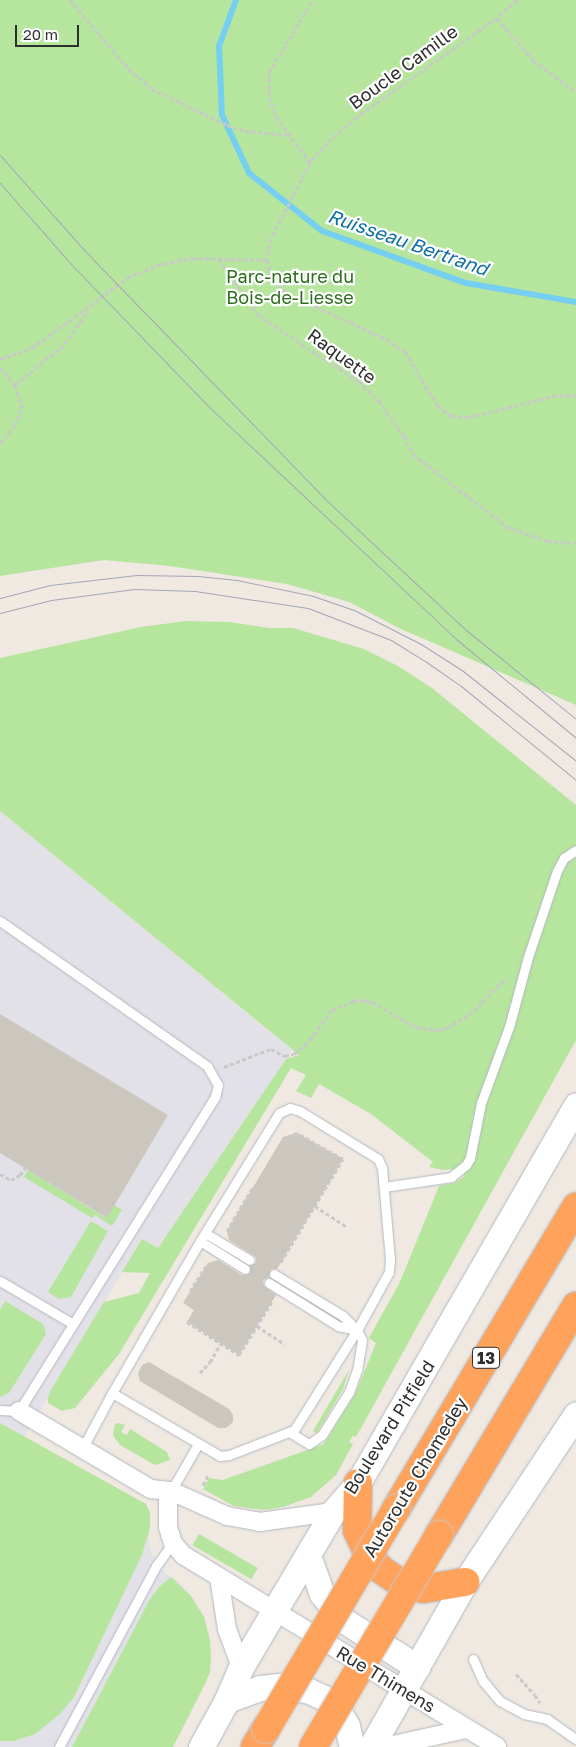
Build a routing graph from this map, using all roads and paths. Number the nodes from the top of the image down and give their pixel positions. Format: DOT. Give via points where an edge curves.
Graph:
graph roads {
  1 [pos="70,0"];
  2 [pos="313,0"];
  3 [pos="517,0"];
  4 [pos="497,18"];
  5 [pos="576,92"];
  6 [pos="289,135"];
  7 [pos="310,162"];
  8 [pos="219,259"];
  9 [pos="267,260"];
  10 [pos="90,307"];
  11 [pos="0,359"];
  12 [pos="0,368"];
  13 [pos="15,385"];
  14 [pos="576,395"];
  15 [pos="0,443"];
  16 [pos="576,543"];
  17 [pos="576,850"];
  18 [pos="0,921"];
  19 [pos="528,957"];
  20 [pos="213,1072"];
  21 [pos="576,1105"];
  22 [pos="278,1145"];
  23 [pos="24,1168"];
  24 [pos="0,1174"];
  25 [pos="256,1182"];
  26 [pos="384,1187"];
  27 [pos="315,1206"];
  28 [pos="576,1208"];
  29 [pos="347,1227"];
  30 [pos="205,1233"];
  31 [pos="228,1236"];
  32 [pos="200,1241"];
  33 [pos="217,1260"];
  34 [pos="250,1260"];
  35 [pos="279,1266"];
  36 [pos="245,1269"];
  37 [pos="274,1274"];
  38 [pos="0,1281"];
  39 [pos="269,1283"];
  40 [pos="188,1295"];
  41 [pos="274,1297"];
  42 [pos="576,1306"];
  43 [pos="187,1322"];
  44 [pos="73,1324"];
  45 [pos="257,1326"];
  46 [pos="357,1330"];
  47 [pos="221,1343"];
  48 [pos="285,1344"];
  49 [pos="200,1373"];
  50 [pos="112,1393"];
  51 [pos="0,1410"];
  52 [pos="20,1411"];
  53 [pos="576,1414"];
  54 [pos="289,1432"];
  55 [pos="198,1444"];
  56 [pos="82,1449"];
  57 [pos="358,1483"];
  58 [pos="171,1491"];
  59 [pos="333,1512"];
  60 [pos="174,1543"];
  61 [pos="308,1556"];
  62 [pos="219,1577"];
  63 [pos="465,1582"];
  64 [pos="274,1612"];
  65 [pos="473,1659"];
  66 [pos="241,1667"];
  67 [pos="416,1667"];
  68 [pos="516,1674"];
  69 [pos="404,1690"];
  70 [pos="227,1700"];
  71 [pos="547,1719"];
  72 [pos="466,1729"];
  73 [pos="260,1738"];
  74 [pos="576,1740"];
  75 [pos="59,1747"];
  76 [pos="202,1747"];
  77 [pos="313,1747"];
  78 [pos="352,1747"];
  79 [pos="371,1747"];
  80 [pos="384,1747"];
  81 [pos="497,1747"];
  1 -- 6 [label="path" via="129,69 152,89 227,125 245,131"];
  2 -- 6 [label="path" via="269,72 269,96 277,118"];
  3 -- 4 [label="path, Boucle Camille"];
  4 -- 5 [label="path" via="534,61"];
  4 -- 7 [label="path, Boucle Camille" via="362,113"];
  6 -- 7 [label="path"];
  7 -- 9 [label="path, Boucle Camille" via="271,240"];
  8 -- 9 [label="path"];
  8 -- 10 [label="path" via="192,258 158,265 127,278"];
  8 -- 16 [label="path, Raquette" via="258,315 358,381 379,401 413,454 507,527 548,541"];
  9 -- 14 [label="path" via="270,275 286,293 386,339 405,352 438,406 452,416 470,417 553,396"];
  10 -- 11 [label="path" via="32,348"];
  10 -- 13 [label="path" via="65,344"];
  12 -- 13 [label="path"];
  13 -- 15 [label="path" via="22,408 15,426"];
  17 -- 19 [label="lane" via="564,858 557,871"];
  18 -- 20 [label="lane"];
  19 -- 20 [label="path" via="474,1011 447,1028 416,1027 372,1002 353,1001 332,1010 310,1040 294,1054 285,1056 271,1049"];
  19 -- 26 [label="lane" via="509,1028 481,1103 466,1165 451,1176"];
  20 -- 44 [label="lane" via="218,1085 215,1096"];
  21 -- 57 [label="main road, Boulevard Pitfield"];
  22 -- 27 [label="path" via="283,1137 297,1133 343,1159"];
  23 -- 24 [label="path" via="11,1180"];
  25 -- 31 [label="path" via="227,1231"];
  26 -- 30 [label="lane" via="378,1159 307,1114 286,1108 271,1124"];
  26 -- 46 [label="lane" via="390,1266 387,1278"];
  27 -- 29 [label="path"];
  27 -- 35 [label="path"];
  28 -- 73 [label="highway, Autoroute Chomedey / 13, bridge"];
  30 -- 32 [label="lane"];
  30 -- 34 [label="lane"];
  32 -- 36 [label="lane"];
  32 -- 50 [label="lane"];
  33 -- 40 [label="path" via="208,1263"];
  37 -- 46 [label="lane" via="343,1316"];
  38 -- 44 [label="lane"];
  39 -- 46 [label="lane" via="338,1326"];
  41 -- 45 [label="path"];
  42 -- 77 [label="highway, bridge"];
  43 -- 47 [label="path"];
  44 -- 52 [label="lane"];
  45 -- 47 [label="path" via="239,1355"];
  45 -- 48 [label="path"];
  46 -- 54 [label="lane" via="298,1426"];
  46 -- 54 [label="lane" via="362,1346 357,1370 349,1392 322,1436 309,1444"];
  47 -- 49 [label="path"];
  50 -- 55 [label="lane"];
  50 -- 56 [label="lane"];
  51 -- 52 [label="lane"];
  52 -- 56 [label="street"];
  53 -- 63 [label="main road"];
  54 -- 55 [label="lane" via="225,1456 215,1455"];
  55 -- 58 [label="lane"];
  56 -- 58 [label="street" via="151,1489"];
  57 -- 59 [label="main road, Boulevard Pitfield"];
  57 -- 63 [label="highway" via="357,1530 368,1554 380,1569 399,1582 423,1589"];
  58 -- 59 [label="street" via="227,1516 260,1522"];
  58 -- 60 [label="street" via="167,1518"];
  59 -- 61 [label="main road, Boulevard Pitfield"];
  60 -- 62 [label="street, Rue Thimens" via="183,1555"];
  60 -- 75 [label="lane" via="156,1566"];
  61 -- 64 [label="main road, Boulevard Pitfield"];
  61 -- 67 [label="main road" via="322,1594 339,1616"];
  62 -- 64 [label="street, Rue Thimens"];
  62 -- 66 [label="street" via="227,1629"];
  63 -- 67 [label="main road"];
  64 -- 66 [label="main road, Boulevard Pitfield"];
  64 -- 69 [label="street, Rue Thimens"];
  65 -- 71 [label="lane" via="483,1680 500,1701 524,1714"];
  66 -- 70 [label="main road, Boulevard Pitfield"];
  67 -- 69 [label="main road"];
  68 -- 71 [label="path" via="535,1694"];
  69 -- 72 [label="street, Rue Thimens"];
  69 -- 79 [label="main road"];
  70 -- 76 [label="main road, Boulevard Pitfield"];
  70 -- 78 [label="main road" via="260,1688 296,1687 307,1690 324,1698 340,1714"];
  71 -- 74 [label="lane"];
  72 -- 80 [label="street"];
  72 -- 81 [label="street, Rue Thimens"];
}
